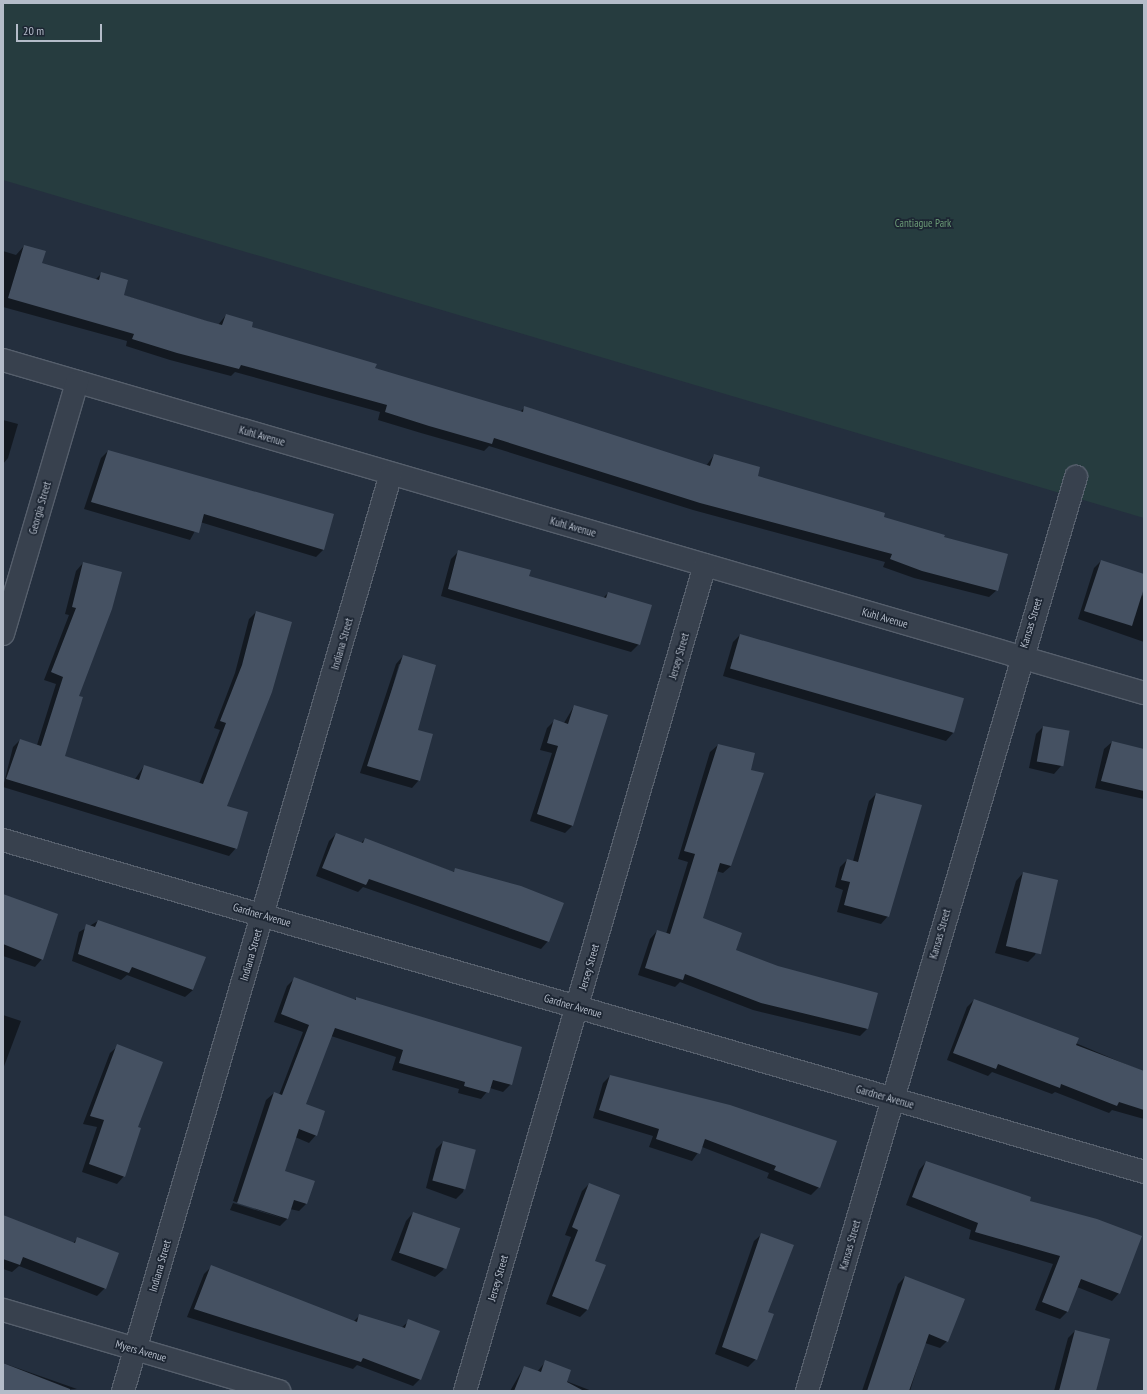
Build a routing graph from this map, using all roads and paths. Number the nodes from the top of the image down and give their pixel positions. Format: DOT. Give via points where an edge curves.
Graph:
graph roads {
  1 [pos="3,360"];
  2 [pos="77,382"];
  3 [pos="391,474"];
  4 [pos="1076,477"];
  5 [pos="705,565"];
  6 [pos="3,634"];
  7 [pos="1021,657"];
  8 [pos="1144,693"];
  9 [pos="3,840"];
  10 [pos="262,916"];
  11 [pos="577,1007"];
  12 [pos="892,1099"];
  13 [pos="1144,1172"];
  14 [pos="3,1310"];
  15 [pos="136,1349"];
  16 [pos="124,1391"];
  17 [pos="279,1391"];
  18 [pos="465,1391"];
  19 [pos="807,1391"];
  1 -- 2 [label="street, Kuhl Avenue"];
  2 -- 3 [label="street, Kuhl Avenue"];
  2 -- 6 [label="street, Georgia Street"];
  3 -- 5 [label="street, Kuhl Avenue"];
  3 -- 10 [label="street, Indiana Street"];
  4 -- 7 [label="street, Kansas Street"];
  5 -- 7 [label="street, Kuhl Avenue"];
  5 -- 11 [label="street, Jersey Street"];
  7 -- 8 [label="street, Kuhl Avenue"];
  7 -- 12 [label="street, Kansas Street"];
  9 -- 10 [label="street, Gardner Avenue"];
  10 -- 11 [label="street, Gardner Avenue"];
  10 -- 15 [label="street, Indiana Street"];
  11 -- 12 [label="street, Gardner Avenue"];
  11 -- 18 [label="street, Jersey Street"];
  12 -- 13 [label="street, Gardner Avenue"];
  12 -- 19 [label="street, Kansas Street"];
  14 -- 15 [label="street, Myers Avenue"];
  15 -- 16 [label="street, Indiana Street"];
  15 -- 17 [label="street, Myers Avenue"];
}
